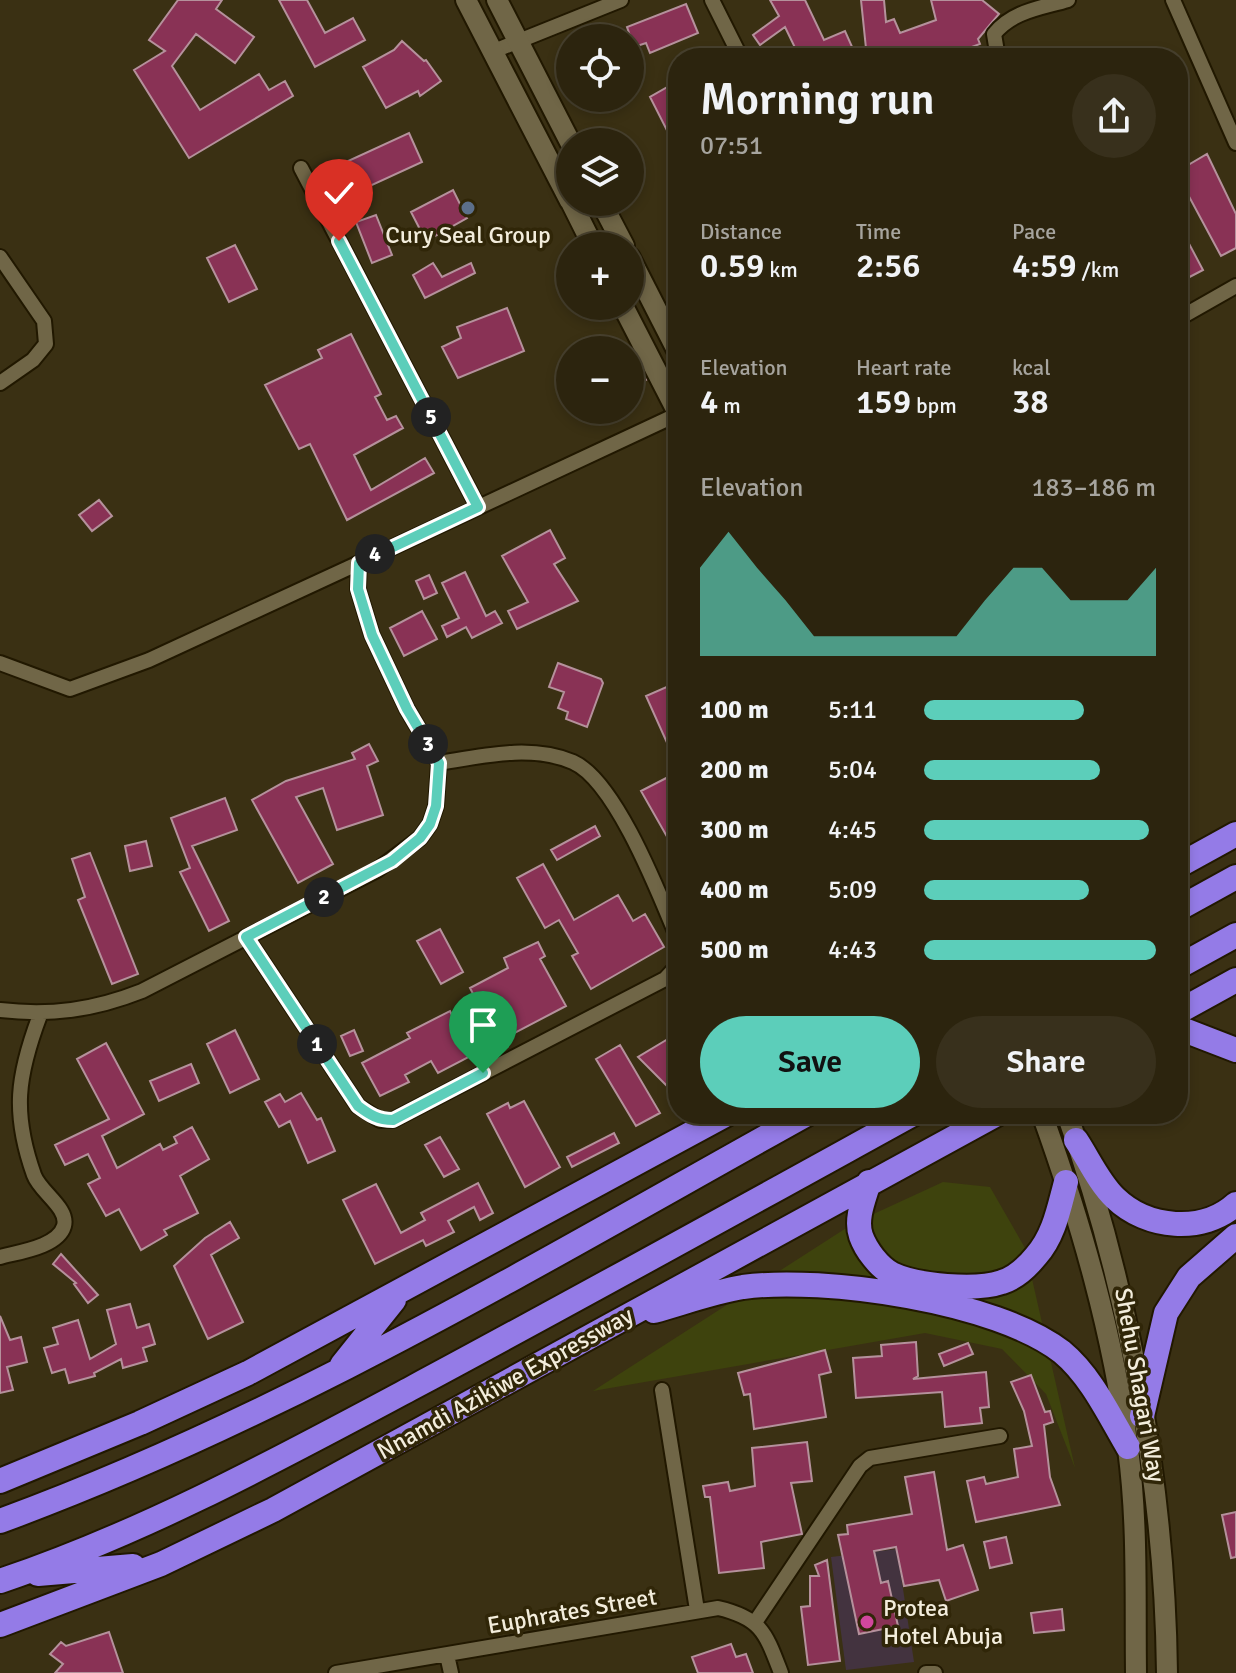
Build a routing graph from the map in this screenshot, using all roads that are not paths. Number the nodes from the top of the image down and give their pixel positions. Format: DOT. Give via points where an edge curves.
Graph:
graph roads {
  1 [pos="466,0"];
  2 [pos="497,0"];
  3 [pos="621,0"];
  4 [pos="712,0"];
  5 [pos="1068,0"];
  6 [pos="1173,0"];
  7 [pos="519,41"];
  8 [pos="736,48"];
  9 [pos="996,48"];
  10 [pos="494,51"];
  11 [pos="563,128"];
  12 [pos="1236,143"];
  13 [pos="301,168"];
  14 [pos="556,173"];
  15 [pos="0,257"];
  16 [pos="644,285"];
  17 [pos="1236,286"];
  18 [pos="1188,313"];
  19 [pos="630,320"];
  20 [pos="668,332"];
  21 [pos="0,383"];
  22 [pos="668,394"];
  23 [pos="668,419"];
  24 [pos="478,507"];
  25 [pos="359,563"];
  26 [pos="0,663"];
  27 [pos="439,763"];
  28 [pos="1236,834"];
  29 [pos="1188,860"];
  30 [pos="1236,877"];
  31 [pos="1188,903"];
  32 [pos="668,917"];
  33 [pos="1236,935"];
  34 [pos="246,937"];
  35 [pos="1188,961"];
  36 [pos="668,976"];
  37 [pos="1236,980"];
  38 [pos="1188,1006"];
  39 [pos="0,1010"];
  40 [pos="40,1015"];
  41 [pos="1188,1032"];
  42 [pos="1236,1050"];
  43 [pos="708,1124"];
  44 [pos="789,1124"];
  45 [pos="895,1124"];
  46 [pos="978,1124"];
  47 [pos="1046,1124"];
  48 [pos="1070,1124"];
  49 [pos="1076,1140"];
  50 [pos="869,1182"];
  51 [pos="1066,1182"];
  52 [pos="1236,1204"];
  53 [pos="1236,1236"];
  54 [pos="0,1257"];
  55 [pos="403,1288"];
  56 [pos="617,1321"];
  57 [pos="337,1371"];
  58 [pos="662,1390"];
  59 [pos="1142,1416"];
  60 [pos="1000,1436"];
  61 [pos="1128,1447"];
  62 [pos="0,1481"];
  63 [pos="0,1521"];
  64 [pos="161,1564"];
  65 [pos="8,1578"];
  66 [pos="697,1610"];
  67 [pos="756,1621"];
  68 [pos="0,1625"];
  69 [pos="447,1655"];
  70 [pos="336,1673"];
  71 [pos="451,1673"];
  72 [pos="781,1673"];
  73 [pos="926,1673"];
  74 [pos="935,1673"];
  75 [pos="1136,1673"];
  76 [pos="1167,1673"];
  1 -- 10 [label="main road"];
  2 -- 7 [label="main road"];
  3 -- 7 [label="street"];
  4 -- 8 [label="street"];
  5 -- 9 [label="street" via="1003,22 994,34"];
  6 -- 12 [label="street"];
  7 -- 10 [label="street"];
  7 -- 11 [label="main road"];
  10 -- 14 [label="main road"];
  13 -- 24 [label="street"];
  15 -- 21 [label="street" via="44,321 46,344"];
  16 -- 20 [label="main road"];
  17 -- 18 [label="street"];
  19 -- 22 [label="main road"];
  23 -- 24 [label="street"];
  24 -- 25 [label="street"];
  25 -- 26 [label="street" via="149,660 70,689"];
  25 -- 27 [label="street" via="358,589 376,646"];
  27 -- 32 [label="street" via="505,753 552,756 592,774 629,832"];
  27 -- 34 [label="street" via="436,806 420,838 377,870"];
  28 -- 29 [label="highway"];
  30 -- 31 [label="highway"];
  33 -- 35 [label="highway"];
  34 -- 36 [label="street" via="358,1106 380,1120 393,1120"];
  34 -- 40 [label="street" via="117,1001"];
  37 -- 38 [label="highway"];
  39 -- 40 [label="street"];
  40 -- 54 [label="street" via="19,1081 19,1120 40,1188 65,1219 62,1231 48,1242"];
  41 -- 42 [label="highway"];
  43 -- 55 [label="highway"];
  44 -- 57 [label="highway"];
  45 -- 65 [label="highway, Nnamdi Azikiwe Expressway" via="283,1457 191,1503"];
  46 -- 50 [label="highway, Nnamdi Azikiwe Expressway"];
  47 -- 51 [label="main road, Shehu Shagari Way"];
  48 -- 49 [label="main road, Shehu Shagari Way"];
  49 -- 52 [label="highway" via="1115,1199 1137,1213 1186,1224 1207,1222"];
  49 -- 59 [label="main road, Shehu Shagari Way" via="1121,1299"];
  50 -- 51 [label="highway" via="860,1235 872,1256 892,1274 973,1288 1018,1274 1038,1255 1052,1233"];
  50 -- 56 [label="highway, Nnamdi Azikiwe Expressway"];
  51 -- 61 [label="main road, Shehu Shagari Way" via="1094,1271"];
  53 -- 59 [label="highway" via="1189,1277 1166,1313"];
  55 -- 57 [label="highway"];
  55 -- 62 [label="highway" via="248,1373"];
  56 -- 61 [label="highway" via="742,1287 802,1285 941,1304 1037,1335 1065,1354"];
  56 -- 64 [label="highway, Nnamdi Azikiwe Expressway" via="273,1510"];
  57 -- 63 [label="highway" via="198,1441"];
  58 -- 66 [label="street"];
  59 -- 76 [label="main road, Shehu Shagari Way" via="1159,1547"];
  60 -- 67 [label="street" via="870,1458"];
  61 -- 75 [label="main road, Shehu Shagari Way"];
  64 -- 65 [label="highway"];
  64 -- 68 [label="highway, Nnamdi Azikiwe Expressway"];
  66 -- 67 [label="street, Euphrates Street" via="718,1608"];
  66 -- 69 [label="street, Euphrates Street"];
  67 -- 72 [label="street"];
  69 -- 70 [label="street, Euphrates Street"];
  69 -- 71 [label="street"];
  73 -- 74 [label="street"];
}
